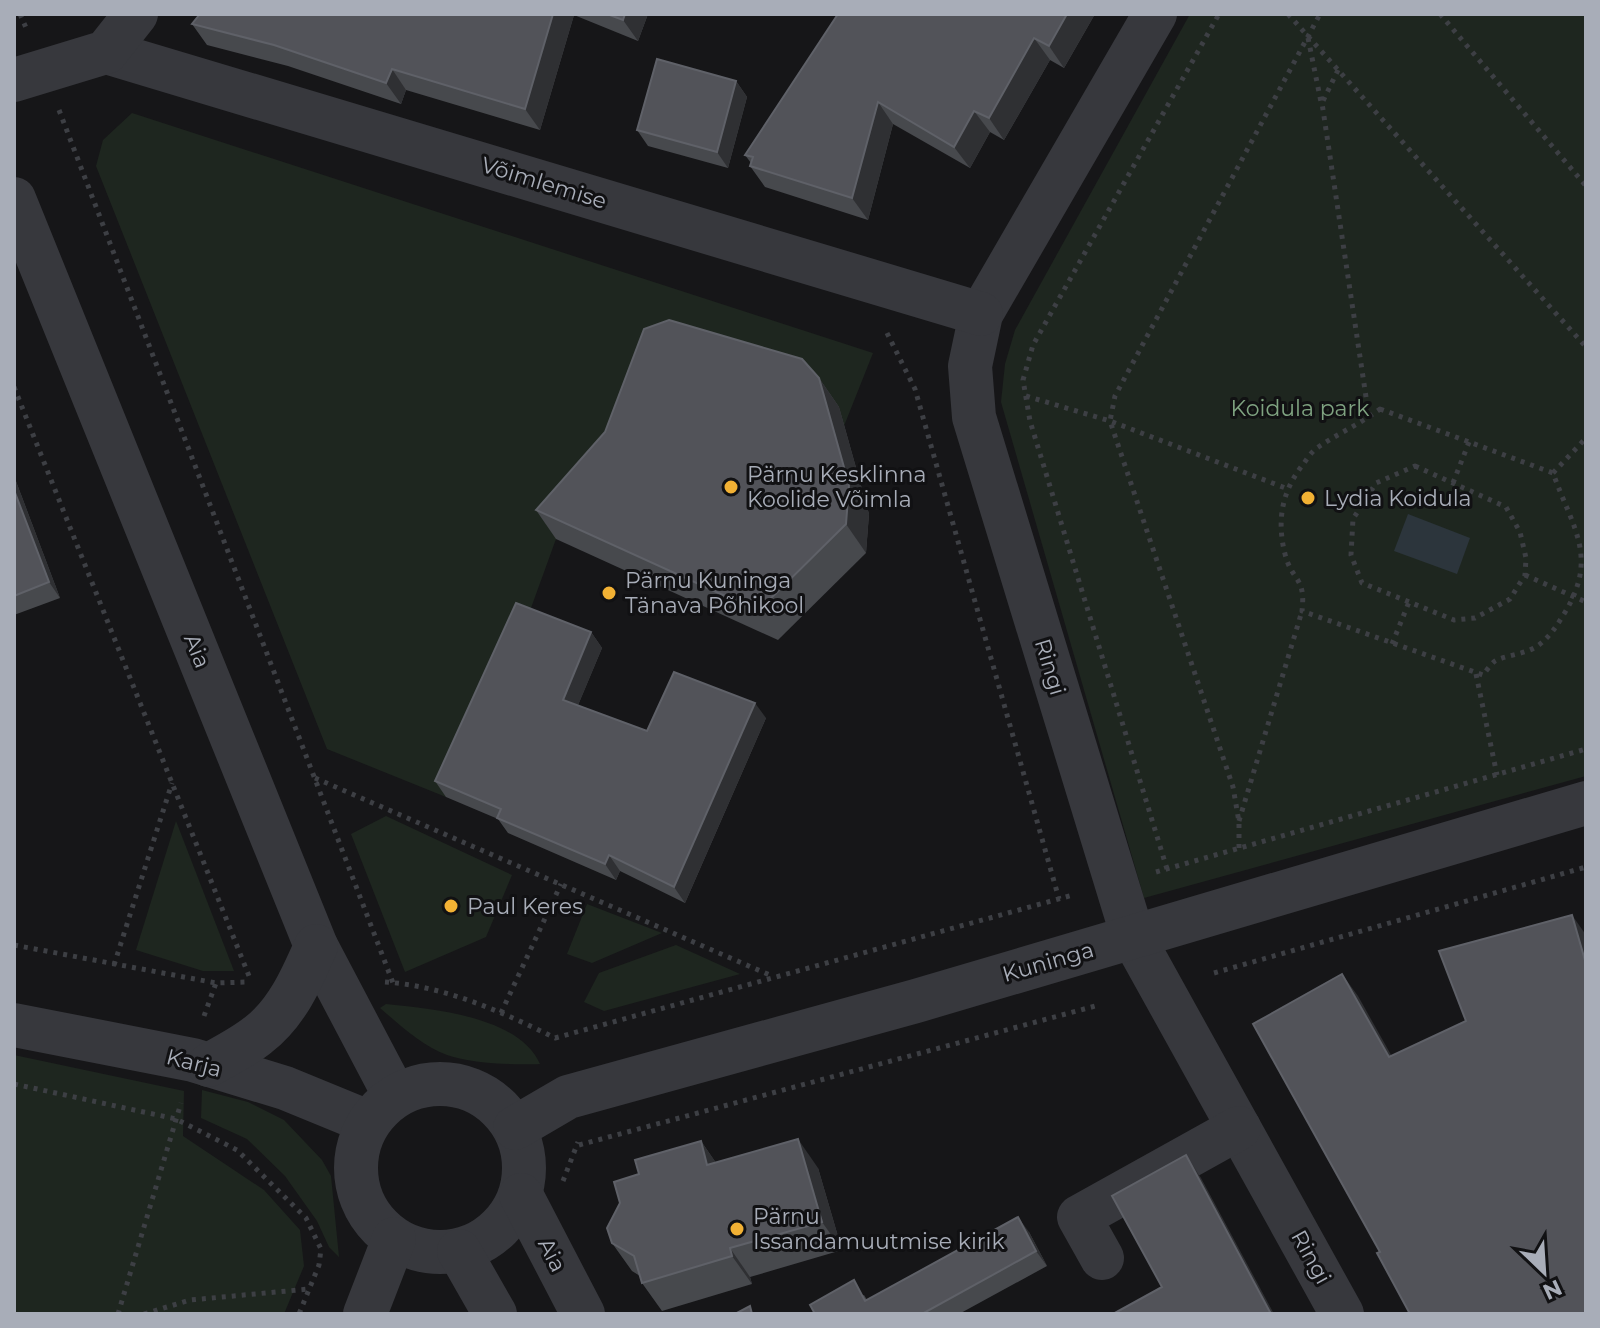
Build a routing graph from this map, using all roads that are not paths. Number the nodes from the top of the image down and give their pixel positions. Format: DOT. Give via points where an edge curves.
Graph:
graph roads {
  1 [pos="136,14"];
  2 [pos="1155,14"];
  3 [pos="106,52"];
  4 [pos="29,75"];
  5 [pos="14,199"];
  6 [pos="981,314"];
  7 [pos="1586,803"];
  8 [pos="1133,937"];
  9 [pos="316,946"];
  10 [pos="14,1025"];
  11 [pos="197,1078"];
  12 [pos="382,1109"];
  13 [pos="515,1128"];
  14 [pos="1239,1128"];
  15 [pos="521,1195"];
  16 [pos="394,1239"];
  17 [pos="459,1251"];
  18 [pos="1102,1258"];
  19 [pos="365,1314"];
  20 [pos="495,1314"];
  21 [pos="583,1314"];
  22 [pos="1342,1314"];
  1 -- 3 [label="street"];
  2 -- 6 [label="street, Ringi"];
  3 -- 4 [label="street"];
  3 -- 6 [label="street, Võimlemise"];
  5 -- 9 [label="street, Aia"];
  6 -- 8 [label="street, Ringi" via="970,366 974,417"];
  7 -- 8 [label="street, Kuninga"];
  8 -- 13 [label="street, Kuninga" via="568,1097"];
  8 -- 14 [label="street, Ringi"];
  9 -- 11 [label="street" via="281,1014"];
  9 -- 12 [label="street, Aia"];
  10 -- 11 [label="street, Karja"];
  11 -- 12 [label="street, Karja" via="285,1088"];
  12 -- 13 [label="street" via="422,1085 451,1084 478,1092 502,1109"];
  12 -- 16 [label="street" via="358,1146 355,1173 374,1222"];
  13 -- 15 [label="street" via="523,1149"];
  14 -- 18 [label="street" via="1079,1217"];
  14 -- 22 [label="street, Ringi"];
  15 -- 17 [label="street" via="497,1231"];
  15 -- 21 [label="street, Aia"];
  16 -- 17 [label="street" via="414,1249"];
  16 -- 19 [label="street"];
  17 -- 20 [label="street"];
}
